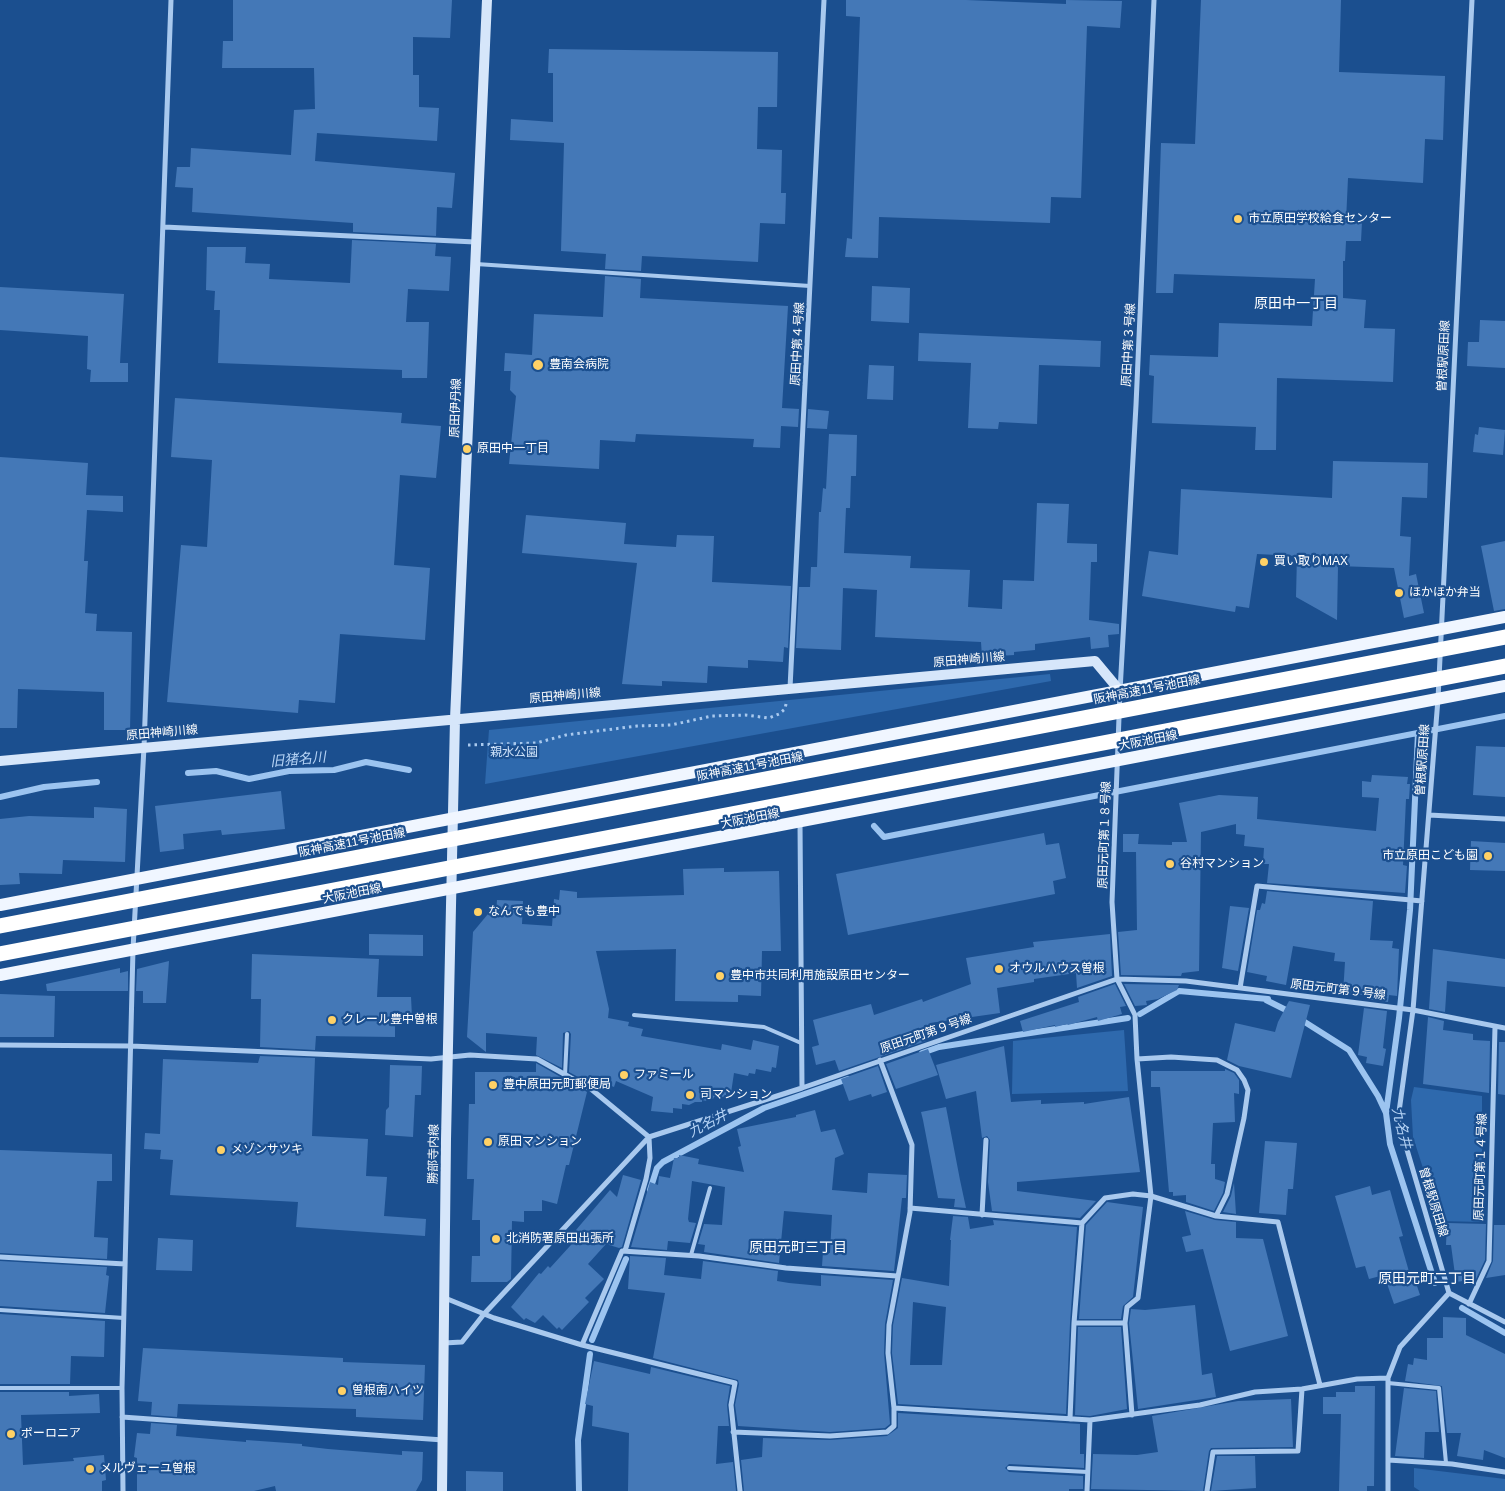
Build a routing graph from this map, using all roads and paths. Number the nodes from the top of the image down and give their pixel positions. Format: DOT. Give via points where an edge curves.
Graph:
graph roads {
  1 [pos="171,0"];
  2 [pos="486,0"];
  3 [pos="824,0"];
  4 [pos="1154,0"];
  5 [pos="1472,0"];
  6 [pos="164,227"];
  7 [pos="475,242"];
  8 [pos="474,264"];
  9 [pos="810,286"];
  10 [pos="1505,617"];
  11 [pos="1442,629"];
  12 [pos="1505,637"];
  13 [pos="1505,666"];
  14 [pos="1505,686"];
  15 [pos="790,688"];
  16 [pos="1120,690"];
  17 [pos="1438,698"];
  18 [pos="455,719"];
  19 [pos="455,746"];
  20 [pos="144,747"];
  21 [pos="0,761"];
  22 [pos="1117,767"];
  23 [pos="1429,815"];
  24 [pos="453,817"];
  25 [pos="1505,819"];
  26 [pos="800,823"];
  27 [pos="135,878"];
  28 [pos="451,890"];
  29 [pos="1422,901"];
  30 [pos="0,905"];
  31 [pos="0,926"];
  32 [pos="133,949"];
  33 [pos="0,954"];
  34 [pos="0,975"];
  35 [pos="1117,979"];
  36 [pos="1240,988"];
  37 [pos="1413,1010"];
  38 [pos="634,1015"];
  39 [pos="1496,1027"];
  40 [pos="1505,1028"];
  41 [pos="567,1034"];
  42 [pos="801,1043"];
  43 [pos="0,1045"];
  44 [pos="131,1046"];
  45 [pos="449,1056"];
  46 [pos="1136,1058"];
  47 [pos="880,1060"];
  48 [pos="565,1075"];
  49 [pos="802,1088"];
  50 [pos="650,1137"];
  51 [pos="986,1140"];
  52 [pos="710,1188"];
  53 [pos="1151,1196"];
  54 [pos="910,1208"];
  55 [pos="982,1216"];
  56 [pos="1216,1216"];
  57 [pos="1082,1223"];
  58 [pos="625,1251"];
  59 [pos="691,1255"];
  60 [pos="0,1257"];
  61 [pos="125,1264"];
  62 [pos="897,1276"];
  63 [pos="1450,1293"];
  64 [pos="445,1298"];
  65 [pos="1469,1304"];
  66 [pos="0,1310"];
  67 [pos="484,1314"];
  68 [pos="124,1318"];
  69 [pos="1505,1322"];
  70 [pos="1074,1323"];
  71 [pos="1125,1323"];
  72 [pos="444,1343"];
  73 [pos="582,1345"];
  74 [pos="1388,1380"];
  75 [pos="1320,1385"];
  76 [pos="0,1388"];
  77 [pos="122,1388"];
  78 [pos="1302,1389"];
  79 [pos="894,1408"];
  80 [pos="1132,1415"];
  81 [pos="122,1417"];
  82 [pos="1070,1419"];
  83 [pos="1090,1420"];
  84 [pos="733,1432"];
  85 [pos="444,1440"];
  86 [pos="1388,1460"];
  87 [pos="1446,1463"];
  88 [pos="1009,1468"];
  89 [pos="1088,1472"];
  90 [pos="1505,1472"];
  91 [pos="123,1491"];
  92 [pos="441,1491"];
  93 [pos="740,1491"];
  94 [pos="1087,1491"];
  95 [pos="1207,1491"];
  96 [pos="1388,1491"];
  1 -- 6 [label="street"];
  2 -- 7 [label="street, 原田伊丹線"];
  3 -- 9 [label="street, 原田中第４号線"];
  4 -- 16 [label="street, 原田中第３号線"];
  5 -- 11 [label="street, 曽根駅原田線"];
  6 -- 7 [label="street"];
  6 -- 20 [label="street"];
  7 -- 8 [label="street, 原田伊丹線"];
  8 -- 9 [label="lane"];
  8 -- 18 [label="street, 原田伊丹線"];
  9 -- 15 [label="street, 原田中第４号線"];
  10 -- 11 [label="main road"];
  11 -- 16 [label="main road"];
  11 -- 17 [label="street, 曽根駅原田線"];
  12 -- 31 [label="highway, 阪神高速11号池田線, bridge"];
  13 -- 33 [label="highway, bridge"];
  14 -- 17 [label="main road, 大阪池田線"];
  15 -- 16 [label="street, 原田神崎川線" via="1095,661"];
  15 -- 18 [label="street, 原田神崎川線"];
  15 -- 19 [label="path" via="785,709 769,718 745,714 712,716 671,726 637,726 566,734 536,742"];
  16 -- 22 [label="street, 原田元町第１８号線"];
  16 -- 24 [label="main road"];
  17 -- 22 [label="main road, 大阪池田線"];
  17 -- 23 [label="street, 曽根駅原田線"];
  18 -- 19 [label="street, 原田伊丹線"];
  18 -- 20 [label="street, 原田神崎川線"];
  19 -- 24 [label="street, 原田伊丹線"];
  20 -- 21 [label="street, 原田神崎川線"];
  20 -- 27 [label="street"];
  22 -- 26 [label="main road, 大阪池田線"];
  22 -- 35 [label="street, 原田元町第１８号線" via="1112,902"];
  23 -- 25 [label="street"];
  23 -- 29 [label="street, 曽根駅原田線"];
  24 -- 27 [label="main road"];
  24 -- 28 [label="street, 勝部寺内線"];
  26 -- 28 [label="main road, 大阪池田線"];
  26 -- 42 [label="street"];
  27 -- 30 [label="main road"];
  27 -- 32 [label="street"];
  28 -- 32 [label="main road, 大阪池田線"];
  28 -- 45 [label="street, 勝部寺内線"];
  29 -- 36 [label="street" via="1257,886"];
  29 -- 37 [label="street, 曽根駅原田線"];
  32 -- 34 [label="main road, 大阪池田線"];
  32 -- 44 [label="street"];
  35 -- 36 [label="street, 原田元町第９号線" via="1186,980"];
  35 -- 46 [label="street" via="1135,1015"];
  35 -- 47 [label="street, 原田元町第９号線"];
  36 -- 37 [label="street, 原田元町第９号線"];
  37 -- 39 [label="street, 原田元町第９号線"];
  37 -- 63 [label="street, 曽根駅原田線" via="1398,1119"];
  38 -- 42 [label="lane" via="764,1027"];
  39 -- 40 [label="street, 原田元町第９号線"];
  39 -- 65 [label="street, 原田元町第１４号線" via="1489,1261"];
  41 -- 48 [label="lane"];
  42 -- 49 [label="street"];
  43 -- 44 [label="street"];
  44 -- 45 [label="street" via="432,1059"];
  44 -- 61 [label="street"];
  45 -- 48 [label="street" via="537,1059"];
  45 -- 64 [label="street, 勝部寺内線"];
  46 -- 53 [label="street"];
  46 -- 56 [label="street" via="1217,1060 1237,1070 1244,1080 1248,1090 1244,1118 1227,1194"];
  47 -- 49 [label="street, 原田元町第９号線"];
  47 -- 54 [label="street" via="912,1145"];
  48 -- 50 [label="street" via="591,1089"];
  49 -- 50 [label="street, 原田元町第９号線"];
  50 -- 58 [label="street" via="646,1179"];
  50 -- 67 [label="street, 原田元町第９号線"];
  51 -- 55 [label="street"];
  52 -- 59 [label="lane"];
  53 -- 56 [label="street"];
  53 -- 57 [label="street" via="1133,1194 1105,1198"];
  53 -- 71 [label="street" via="1138,1298 1128,1307"];
  54 -- 55 [label="street"];
  54 -- 62 [label="street"];
  55 -- 57 [label="street"];
  56 -- 75 [label="street" via="1278,1222"];
  57 -- 70 [label="street"];
  58 -- 59 [label="street"];
  58 -- 73 [label="street" via="622,1251"];
  59 -- 62 [label="street" via="786,1268"];
  60 -- 61 [label="street"];
  61 -- 68 [label="street"];
  62 -- 79 [label="street" via="888,1353"];
  63 -- 65 [label="street"];
  63 -- 74 [label="street" via="1400,1348"];
  64 -- 67 [label="street"];
  64 -- 72 [label="street, 勝部寺内線"];
  65 -- 69 [label="street"];
  66 -- 68 [label="lane"];
  67 -- 72 [label="street, 原田元町第９号線" via="462,1342"];
  67 -- 73 [label="street"];
  68 -- 77 [label="street"];
  70 -- 71 [label="street"];
  70 -- 82 [label="street"];
  71 -- 80 [label="street"];
  72 -- 85 [label="street, 勝部寺内線"];
  73 -- 84 [label="street" via="735,1382 731,1405"];
  74 -- 75 [label="street" via="1357,1379"];
  74 -- 86 [label="street"];
  74 -- 87 [label="lane" via="1439,1388"];
  75 -- 78 [label="street"];
  76 -- 77 [label="lane"];
  77 -- 81 [label="street"];
  78 -- 80 [label="street" via="1255,1392 1200,1405"];
  78 -- 95 [label="street" via="1298,1451 1213,1452"];
  79 -- 82 [label="street"];
  79 -- 84 [label="street" via="894,1426 887,1432 830,1436"];
  80 -- 83 [label="street"];
  81 -- 85 [label="street"];
  81 -- 91 [label="street"];
  82 -- 83 [label="street"];
  83 -- 89 [label="street"];
  84 -- 93 [label="street"];
  85 -- 92 [label="street, 勝部寺内線"];
  86 -- 87 [label="street"];
  86 -- 96 [label="street"];
  87 -- 90 [label="street"];
  88 -- 89 [label="lane"];
  89 -- 94 [label="street"];
}
